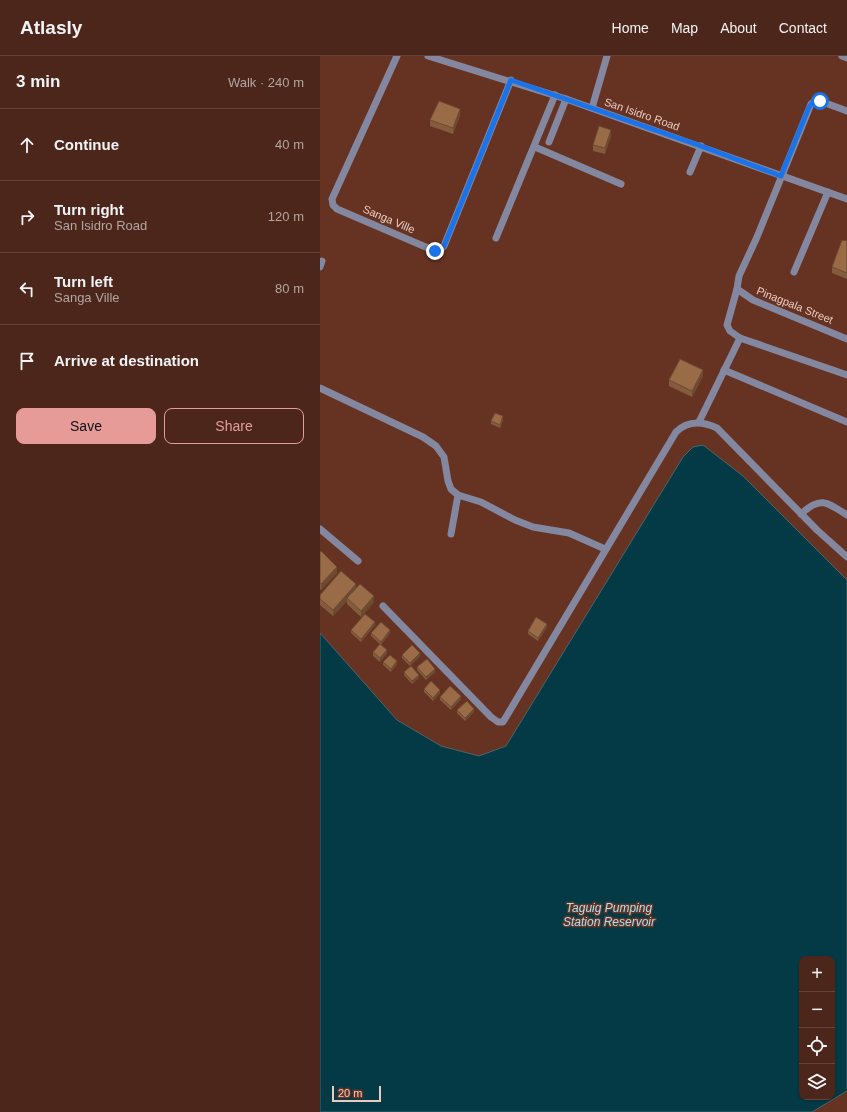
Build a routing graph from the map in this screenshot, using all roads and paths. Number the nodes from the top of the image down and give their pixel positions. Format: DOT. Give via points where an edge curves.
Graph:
graph roads {
  1 [pos="396,56"];
  2 [pos="428,56"];
  3 [pos="607,56"];
  4 [pos="842,56"];
  5 [pos="847,58"];
  6 [pos="511,80"];
  7 [pos="555,95"];
  8 [pos="566,98"];
  9 [pos="592,108"];
  10 [pos="847,111"];
  11 [pos="549,142"];
  12 [pos="701,146"];
  13 [pos="534,147"];
  14 [pos="690,172"];
  15 [pos="781,176"];
  16 [pos="621,184"];
  17 [pos="828,192"];
  18 [pos="847,199"];
  19 [pos="496,238"];
  20 [pos="794,272"];
  21 [pos="737,289"];
  22 [pos="740,338"];
  23 [pos="847,339"];
  24 [pos="724,370"];
  25 [pos="847,375"];
  26 [pos="320,388"];
  27 [pos="699,422"];
  28 [pos="847,422"];
  29 [pos="458,495"];
  30 [pos="801,514"];
  31 [pos="847,515"];
  32 [pos="320,529"];
  33 [pos="451,534"];
  34 [pos="605,549"];
  35 [pos="847,557"];
  36 [pos="358,561"];
  37 [pos="383,606"];
  1 -- 6 [label="street, Sanga Ville" via="332,199 333,205 337,209 435,251 444,246"];
  2 -- 6 [label="street, San Isidro Road"];
  3 -- 9 [label="street"];
  4 -- 5 [label="street"];
  6 -- 7 [label="street, San Isidro Road"];
  7 -- 8 [label="street, San Isidro Road"];
  7 -- 13 [label="street"];
  8 -- 9 [label="street, San Isidro Road"];
  8 -- 11 [label="street"];
  9 -- 12 [label="street, San Isidro Road"];
  10 -- 15 [label="street" via="820,101 813,102"];
  12 -- 14 [label="street"];
  12 -- 15 [label="street, San Isidro Road"];
  13 -- 16 [label="street"];
  13 -- 19 [label="street"];
  15 -- 17 [label="street, San Isidro Road"];
  15 -- 21 [label="street" via="739,276"];
  17 -- 18 [label="street, San Isidro Road"];
  17 -- 20 [label="street"];
  21 -- 22 [label="street" via="727,325 730,331"];
  21 -- 23 [label="street, Pinagpala Street" via="753,300"];
  22 -- 24 [label="street"];
  22 -- 25 [label="street"];
  24 -- 27 [label="street"];
  24 -- 28 [label="street"];
  26 -- 29 [label="street" via="400,425 436,446 444,457 451,489"];
  27 -- 30 [label="street" via="716,428"];
  27 -- 34 [label="street" via="682,426 676,432"];
  29 -- 33 [label="street"];
  29 -- 34 [label="street" via="481,502 533,527 569,533"];
  30 -- 31 [label="street" via="820,502 829,503"];
  30 -- 35 [label="street"];
  32 -- 36 [label="street"];
  34 -- 37 [label="street" via="503,722 491,717"];
}
